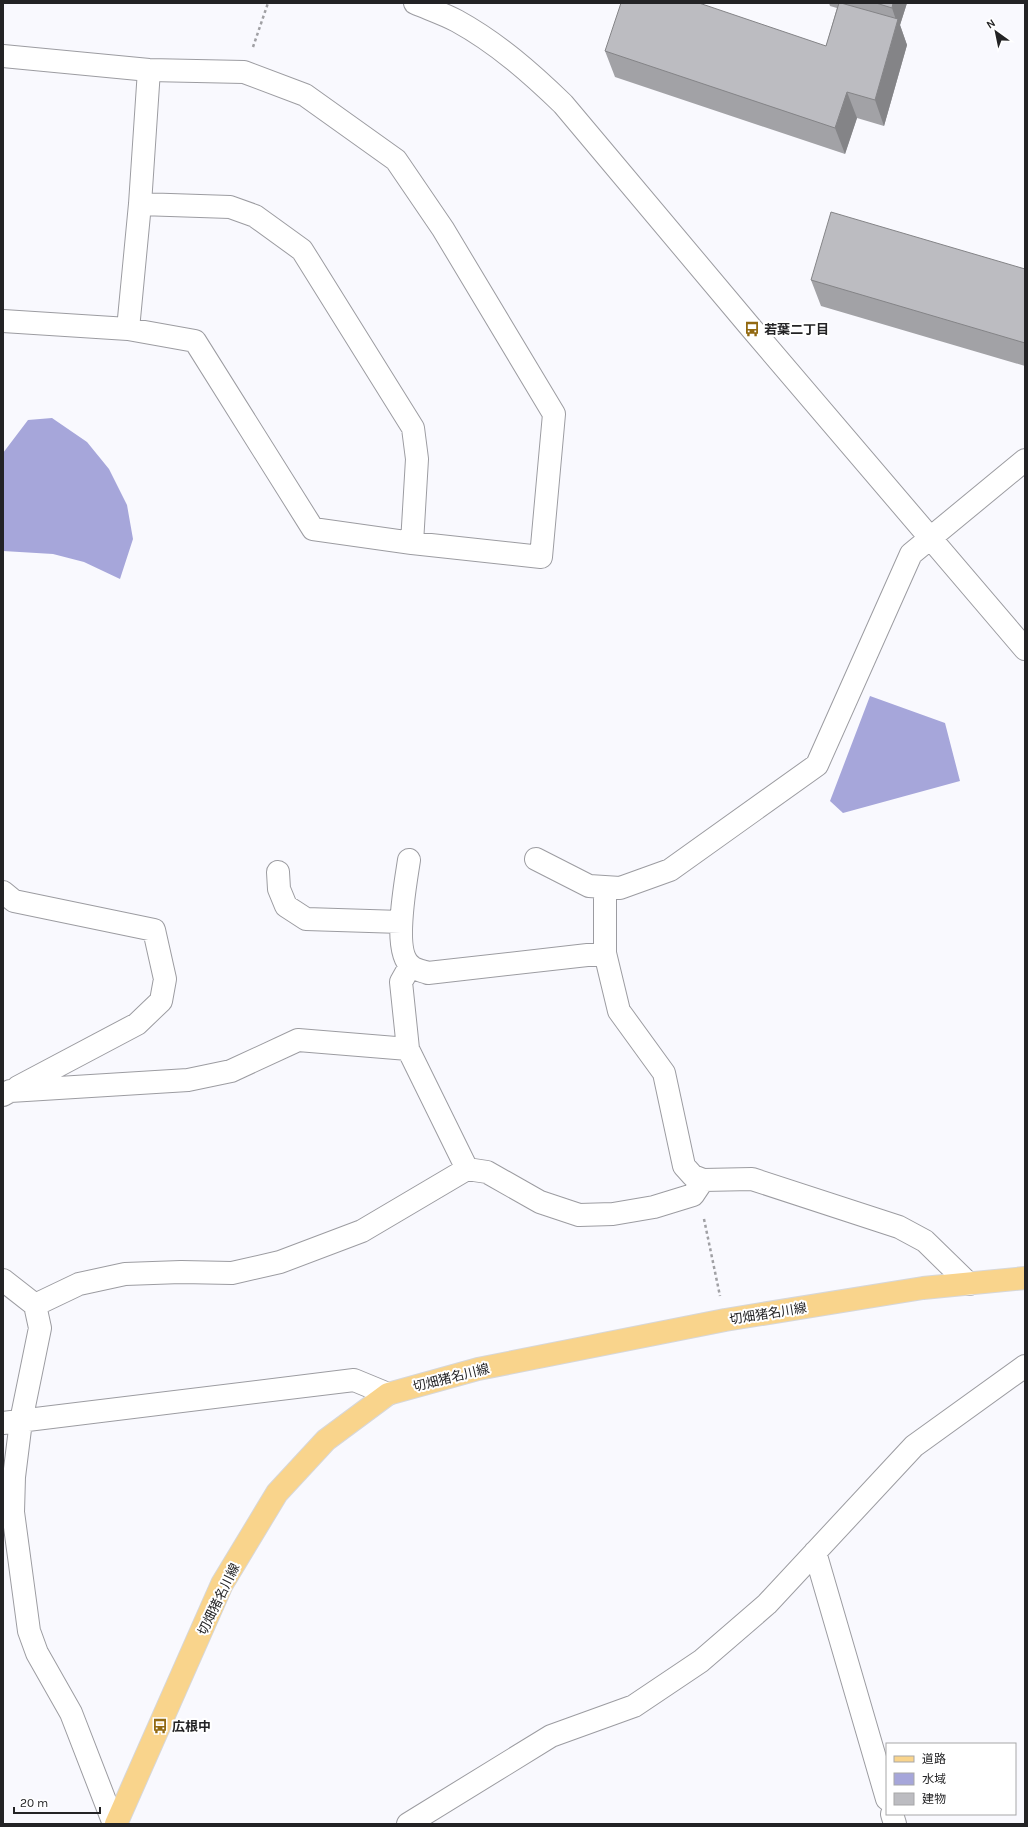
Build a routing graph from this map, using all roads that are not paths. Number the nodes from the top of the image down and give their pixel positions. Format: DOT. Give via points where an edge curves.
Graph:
graph roads {
  1 [pos="415,3"];
  2 [pos="3,56"];
  3 [pos="149,70"];
  4 [pos="140,204"];
  5 [pos="3,322"];
  6 [pos="128,329"];
  7 [pos="1025,460"];
  8 [pos="931,537"];
  9 [pos="412,543"];
  10 [pos="1025,649"];
  11 [pos="536,859"];
  12 [pos="409,860"];
  13 [pos="278,872"];
  14 [pos="605,887"];
  15 [pos="3,892"];
  16 [pos="401,922"];
  17 [pos="605,953"];
  18 [pos="410,966"];
  19 [pos="408,1049"];
  20 [pos="6,1093"];
  21 [pos="467,1169"];
  22 [pos="700,1184"];
  23 [pos="1025,1278"];
  24 [pos="3,1280"];
  25 [pos="969,1284"];
  26 [pos="35,1305"];
  27 [pos="1025,1366"];
  28 [pos="388,1394"];
  29 [pos="12,1422"];
  30 [pos="815,1552"];
  31 [pos="886,1796"];
  32 [pos="115,1824"];
  33 [pos="408,1824"];
  1 -- 8 [label="street" via="457,21 494,45 529,72 563,104"];
  2 -- 3 [label="street"];
  3 -- 4 [label="street"];
  3 -- 9 [label="street" via="244,72 305,95 396,160 443,230 554,414 541,556"];
  4 -- 6 [label="street"];
  4 -- 9 [label="street" via="230,206 255,216 302,250 413,428 416,459"];
  5 -- 6 [label="street"];
  6 -- 9 [label="street" via="195,341 313,529"];
  7 -- 8 [label="street"];
  8 -- 10 [label="street"];
  8 -- 14 [label="street" via="911,554 817,765 670,870 620,888"];
  11 -- 14 [label="street" via="589,886"];
  12 -- 16 [label="street"];
  13 -- 16 [label="street" via="279,889 286,906 306,920"];
  14 -- 17 [label="street"];
  15 -- 20 [label="street" via="14,901 154,930 165,979 161,1001 137,1024"];
  16 -- 18 [label="street" via="403,955"];
  17 -- 18 [label="street" via="428,973"];
  17 -- 22 [label="street" via="619,1011 664,1073 684,1166"];
  18 -- 19 [label="street" via="401,982"];
  19 -- 20 [label="street" via="298,1040 231,1071 188,1080"];
  19 -- 21 [label="street"];
  21 -- 22 [label="street" via="486,1172 540,1202 579,1215 613,1214 654,1207 692,1195"];
  21 -- 26 [label="street" via="362,1231 280,1262 232,1274 125,1274 79,1284"];
  22 -- 25 [label="street" via="752,1179 899,1227 925,1241"];
  23 -- 25 [label="main road, 切畑猪名川線"];
  24 -- 26 [label="street"];
  25 -- 28 [label="main road, 切畑猪名川線" via="922,1288 724,1320 478,1369"];
  26 -- 29 [label="street" via="40,1328"];
  27 -- 30 [label="street" via="914,1446"];
  28 -- 29 [label="street" via="354,1380"];
  28 -- 32 [label="main road, 切畑猪名川線" via="326,1440 277,1493 222,1584"];
  29 -- 32 [label="street" via="13,1512 29,1632 37,1653 71,1713"];
  30 -- 31 [label="street"];
  30 -- 33 [label="street" via="767,1604 701,1661 634,1706 551,1736"];
}
